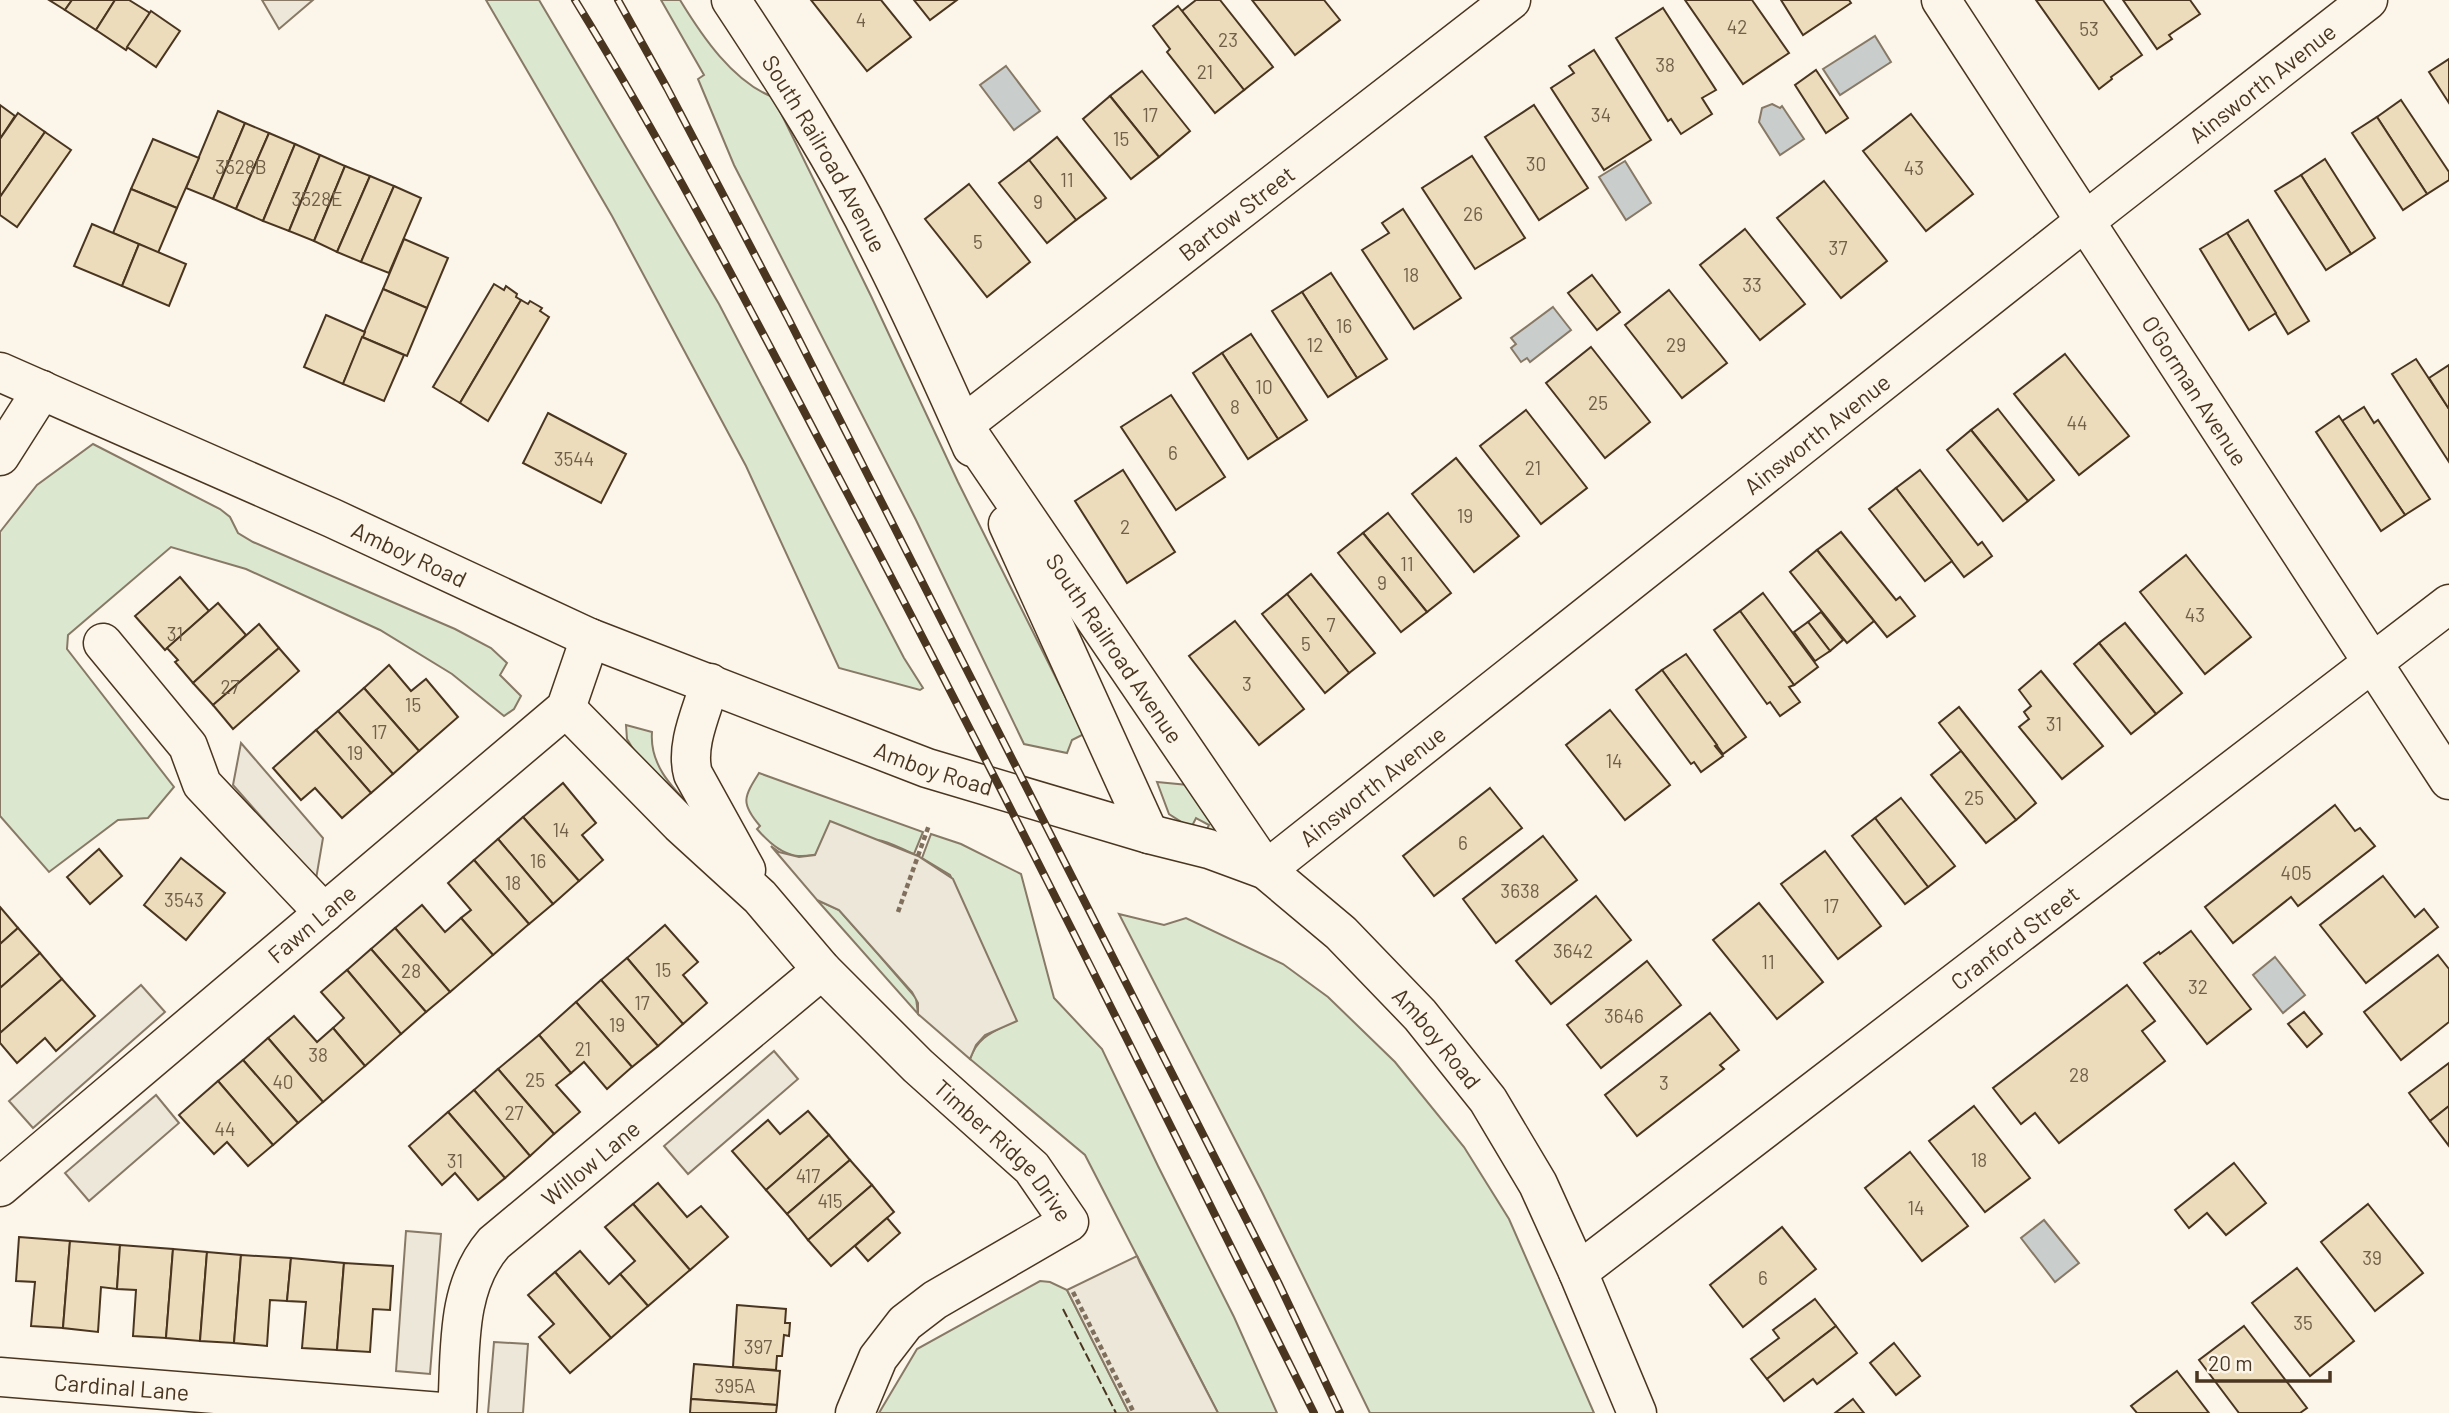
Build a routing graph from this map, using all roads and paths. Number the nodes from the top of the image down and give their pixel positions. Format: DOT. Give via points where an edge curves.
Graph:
graph roads {
  1 [pos="731,0"];
  2 [pos="1511,0"];
  3 [pos="1941,0"];
  4 [pos="2368,0"];
  5 [pos="2084,222"];
  6 [pos="0,372"];
  7 [pos="42,390"];
  8 [pos="962,425"];
  9 [pos="0,456"];
  10 [pos="2449,604"];
  11 [pos="590,638"];
  12 [pos="103,643"];
  13 [pos="2374,663"];
  14 [pos="710,683"];
  15 [pos="566,708"];
  16 [pos="2449,780"];
  17 [pos="929,825"];
  18 [pos="1149,834"];
  19 [pos="1266,870"];
  20 [pos="760,897"];
  21 [pos="898,912"];
  22 [pos="324,913"];
  23 [pos="822,970"];
  24 [pos="0,1187"];
  25 [pos="1578,1272"];
  26 [pos="1073,1292"];
  27 [pos="0,1377"];
  28 [pos="456,1413"];
  29 [pos="855,1413"];
  30 [pos="1134,1413"];
  31 [pos="1637,1413"];
  1 -- 8 [label="street, South Railroad Avenue" via="792,93 878,246"];
  2 -- 8 [label="street, Bartow Street"];
  3 -- 5 [label="street, O'Gorman Avenue"];
  4 -- 5 [label="street, Ainsworth Avenue"];
  5 -- 13 [label="street, O'Gorman Avenue"];
  5 -- 19 [label="street, Ainsworth Avenue"];
  6 -- 7 [label="street, Amboy Road"];
  7 -- 9 [label="street"];
  7 -- 11 [label="street, Amboy Road"];
  8 -- 18 [label="street, South Railroad Avenue"];
  8 -- 19 [label="street, South Railroad Avenue"];
  10 -- 13 [label="street, Cranford Street"];
  11 -- 14 [label="street, Amboy Road"];
  11 -- 15 [label="street"];
  12 -- 22 [label="street" via="188,746 202,784"];
  13 -- 16 [label="street, O'Gorman Avenue"];
  13 -- 25 [label="street, Cranford Street"];
  14 -- 18 [label="street, Amboy Road" via="927,768"];
  14 -- 20 [label="street, Timber Ridge Drive" via="690,749 693,774"];
  15 -- 20 [label="street, Timber Ridge Drive" via="680,824"];
  15 -- 22 [label="street, Fawn Lane"];
  17 -- 21 [label="path"];
  18 -- 19 [label="street, Amboy Road"];
  19 -- 25 [label="street, Amboy Road" via="1341,933 1412,1006 1488,1100 1538,1184"];
  20 -- 23 [label="street, Timber Ridge Drive"];
  22 -- 24 [label="street, Fawn Lane"];
  23 -- 28 [label="street, Willow Lane" via="481,1259 465,1300"];
  23 -- 29 [label="street, Timber Ridge Drive" via="918,1066 1032,1168 1069,1222 935,1300 905,1324 878,1358"];
  25 -- 31 [label="street, Amboy Road"];
  26 -- 30 [label="path"];
  27 -- 28 [label="street, Cardinal Lane"];
}
